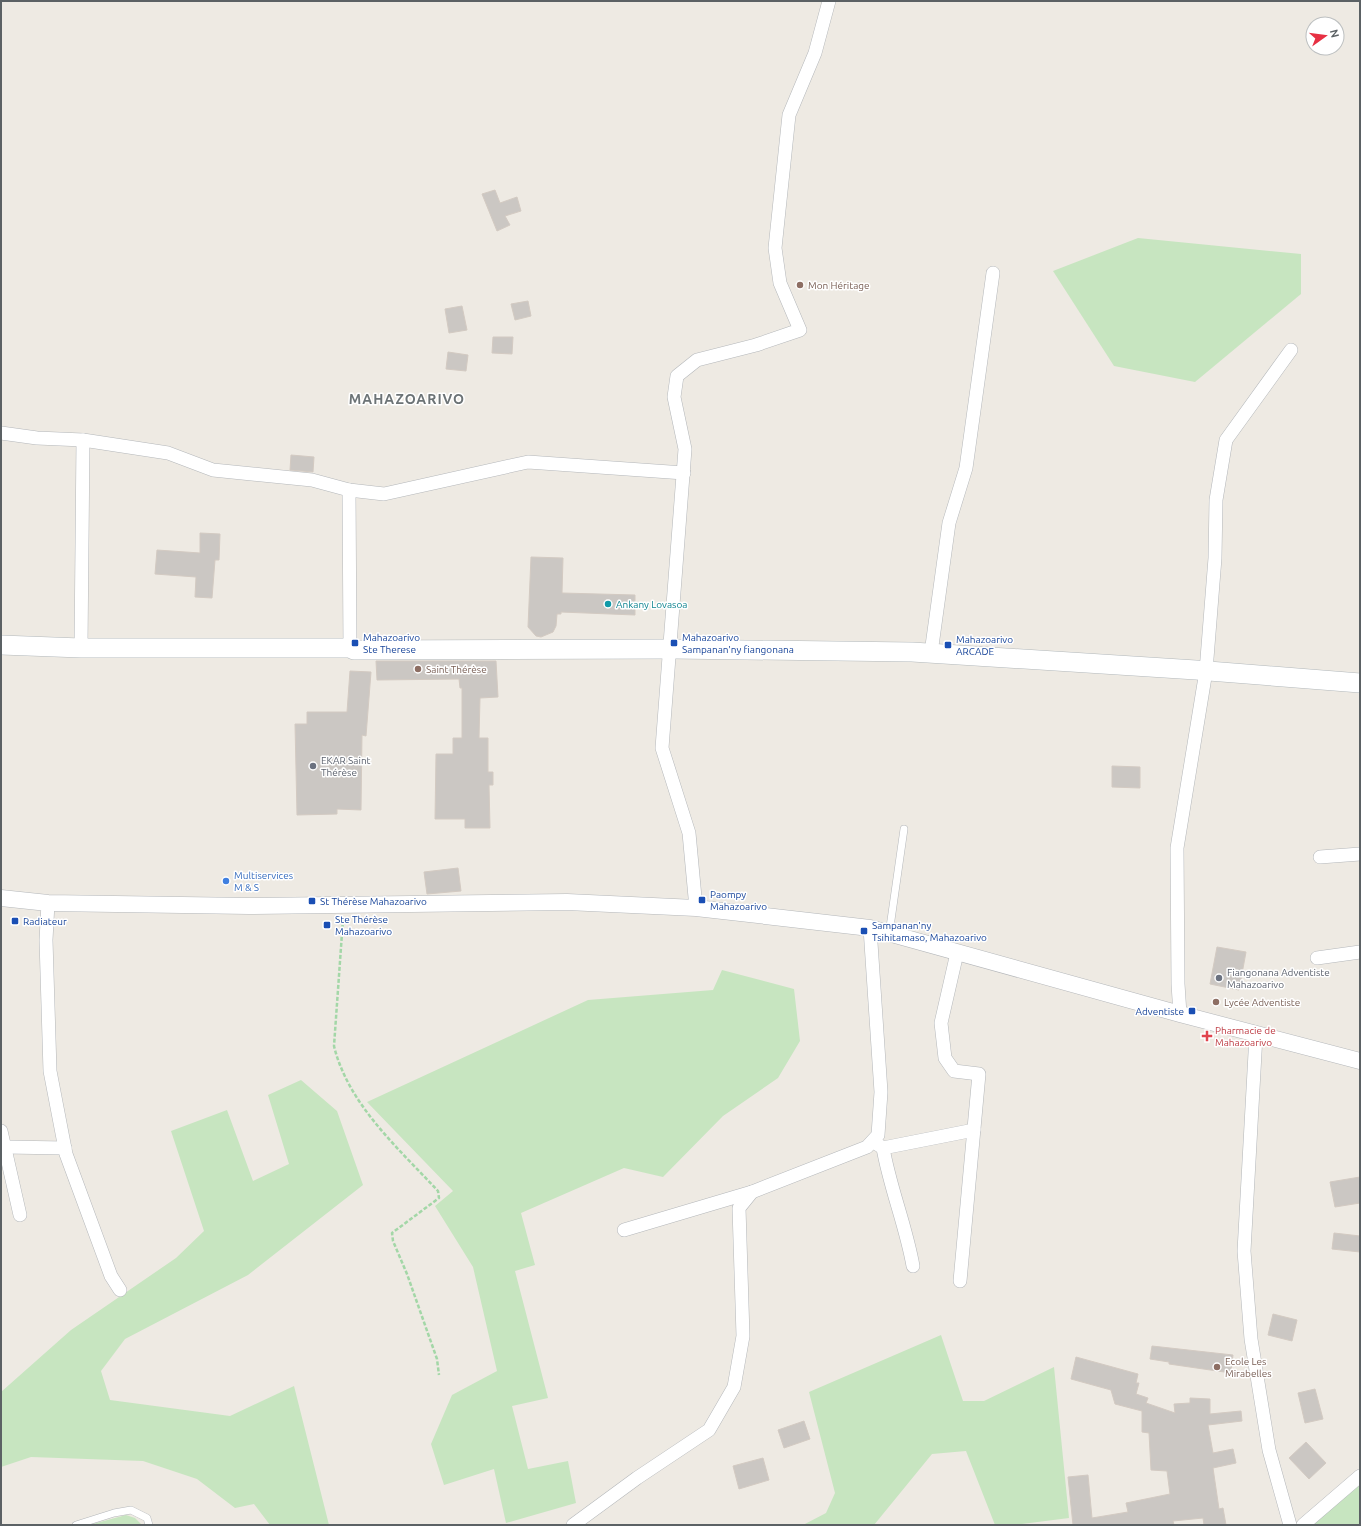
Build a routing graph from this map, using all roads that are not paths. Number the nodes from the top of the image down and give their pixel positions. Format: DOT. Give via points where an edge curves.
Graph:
graph roads {
  1 [pos="829,1"];
  2 [pos="993,273"];
  3 [pos="1291,350"];
  4 [pos="1,433"];
  5 [pos="83,440"];
  6 [pos="684,473"];
  7 [pos="349,490"];
  8 [pos="1,645"];
  9 [pos="82,648"];
  10 [pos="350,648"];
  11 [pos="669,649"];
  12 [pos="931,653"];
  13 [pos="1206,671"];
  14 [pos="1360,683"];
  15 [pos="904,829"];
  16 [pos="1360,854"];
  17 [pos="1320,857"];
  18 [pos="1,898"];
  19 [pos="48,903"];
  20 [pos="696,908"];
  21 [pos="870,928"];
  22 [pos="889,934"];
  23 [pos="1360,952"];
  24 [pos="957,953"];
  25 [pos="1316,958"];
  26 [pos="1180,1014"];
  27 [pos="1256,1035"];
  28 [pos="1360,1061"];
  29 [pos="974,1130"];
  30 [pos="1,1131"];
  31 [pos="878,1144"];
  32 [pos="5,1147"];
  33 [pos="65,1148"];
  34 [pos="752,1192"];
  35 [pos="20,1215"];
  36 [pos="624,1230"];
  37 [pos="913,1266"];
  38 [pos="960,1281"];
  39 [pos="120,1290"];
  40 [pos="1360,1476"];
  41 [pos="76,1525"];
  42 [pos="149,1525"];
  43 [pos="573,1525"];
  44 [pos="1290,1525"];
  45 [pos="1303,1525"];
  1 -- 6 [label="street" via="815,53 788,115 775,248 780,283 800,330 756,345 697,360 677,376 674,397 685,450"];
  2 -- 12 [label="street" via="966,468 949,523"];
  3 -- 13 [label="street" via="1226,440 1216,500 1215,558"];
  4 -- 5 [label="street"];
  5 -- 7 [label="street" via="168,453 214,470 312,480"];
  5 -- 9 [label="street"];
  6 -- 7 [label="street" via="528,462 384,494"];
  6 -- 11 [label="street"];
  7 -- 10 [label="street"];
  8 -- 9 [label="main road"];
  9 -- 10 [label="main road"];
  10 -- 11 [label="main road"];
  11 -- 12 [label="main road"];
  11 -- 20 [label="street" via="662,748 689,833"];
  12 -- 13 [label="main road"];
  13 -- 14 [label="main road"];
  13 -- 26 [label="street" via="1177,848"];
  15 -- 22 [label="lane"];
  16 -- 17 [label="street"];
  18 -- 19 [label="street"];
  19 -- 20 [label="street" via="249,906 566,902"];
  19 -- 33 [label="street" via="46,940 50,1071"];
  20 -- 21 [label="street"];
  21 -- 22 [label="street"];
  21 -- 31 [label="street" via="881,1092"];
  22 -- 24 [label="street"];
  23 -- 25 [label="street"];
  24 -- 26 [label="street"];
  24 -- 29 [label="street" via="941,1023 945,1058 954,1071 979,1074"];
  26 -- 27 [label="street"];
  27 -- 28 [label="street"];
  27 -- 44 [label="street" via="1244,1252 1252,1339 1269,1450"];
  29 -- 31 [label="street"];
  29 -- 38 [label="street"];
  30 -- 32 [label="street"];
  31 -- 34 [label="street"];
  31 -- 37 [label="street" via="907,1235"];
  32 -- 33 [label="street"];
  32 -- 35 [label="street"];
  33 -- 39 [label="street" via="112,1276"];
  34 -- 36 [label="street"];
  34 -- 43 [label="street" via="739,1208 743,1336 734,1387 709,1430"];
  40 -- 45 [label="street"];
  41 -- 42 [label="lane" via="131,1510 147,1518"];
}
